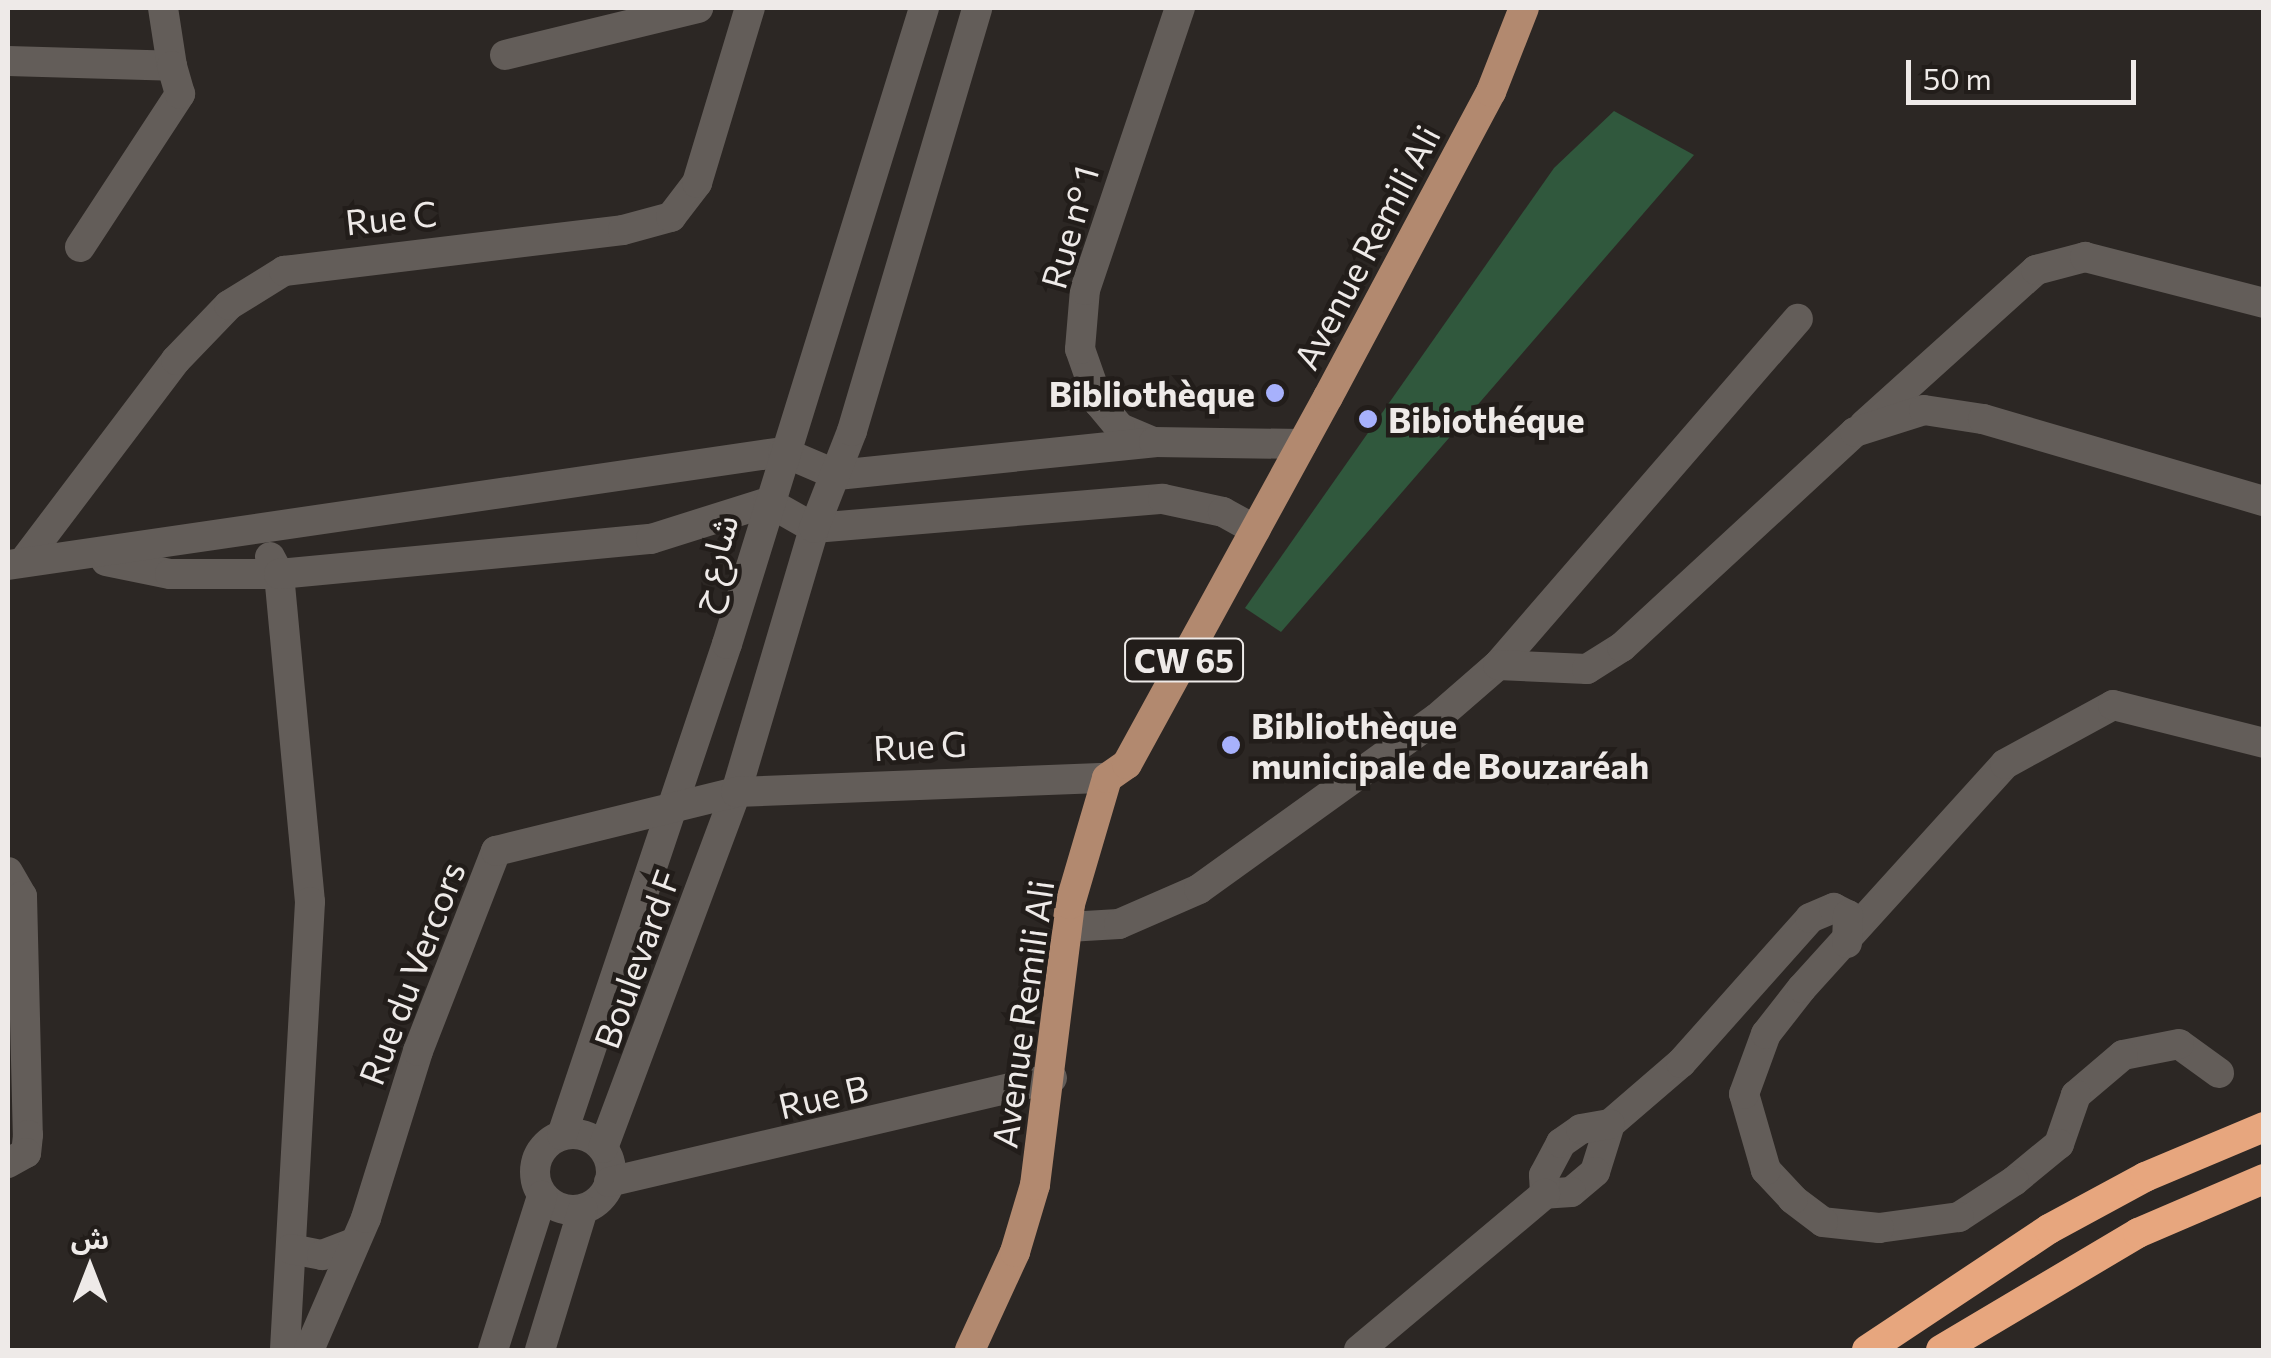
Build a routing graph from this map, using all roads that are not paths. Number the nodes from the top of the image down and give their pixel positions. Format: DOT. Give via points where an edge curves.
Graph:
graph roads {
  1 [pos="162,8"];
  2 [pos="698,8"];
  3 [pos="750,8"];
  4 [pos="924,8"];
  5 [pos="977,8"];
  6 [pos="1180,8"];
  7 [pos="1524,8"];
  8 [pos="505,55"];
  9 [pos="8,61"];
  10 [pos="172,66"];
  11 [pos="80,247"];
  12 [pos="2264,303"];
  13 [pos="1798,318"];
  14 [pos="1856,432"];
  15 [pos="1154,442"];
  16 [pos="1302,444"];
  17 [pos="783,452"];
  18 [pos="837,475"];
  19 [pos="2264,501"];
  20 [pos="768,502"];
  21 [pos="814,528"];
  22 [pos="1255,530"];
  23 [pos="257,532"];
  24 [pos="88,557"];
  25 [pos="16,563"];
  26 [pos="279,574"];
  27 [pos="1498,665"];
  28 [pos="2264,743"];
  29 [pos="1107,778"];
  30 [pos="736,792"];
  31 [pos="672,808"];
  32 [pos="8,872"];
  33 [pos="1068,927"];
  34 [pos="1847,943"];
  35 [pos="17,1054"];
  36 [pos="2219,1073"];
  37 [pos="1052,1078"];
  38 [pos="1610,1124"];
  39 [pos="2264,1128"];
  40 [pos="562,1135"];
  41 [pos="603,1148"];
  42 [pos="8,1163"];
  43 [pos="2264,1179"];
  44 [pos="610,1182"];
  45 [pos="1545,1194"];
  46 [pos="542,1196"];
  47 [pos="583,1209"];
  48 [pos="353,1243"];
  49 [pos="291,1250"];
  50 [pos="285,1350"];
  51 [pos="309,1350"];
  52 [pos="493,1350"];
  53 [pos="540,1350"];
  54 [pos="970,1350"];
  55 [pos="1358,1350"];
  56 [pos="1867,1350"];
  57 [pos="1942,1350"];
  1 -- 10 [label="street"];
  2 -- 8 [label="street"];
  3 -- 25 [label="street, Rue C" via="697,183 671,218 623,230 284,270 229,305 176,360"];
  4 -- 17 [label="street, شارع ح"];
  5 -- 18 [label="street, Boulevard F"];
  6 -- 15 [label="street, Rue n° 1" via="1085,290 1080,349 1099,403 1120,428"];
  7 -- 16 [label="main road, Avenue Remili Ali / CW 65" via="1492,92"];
  9 -- 10 [label="street"];
  10 -- 11 [label="street" via="180,94"];
  12 -- 14 [label="street" via="2084,257 2036,270"];
  13 -- 27 [label="street"];
  14 -- 19 [label="street" via="1924,410 1983,419"];
  14 -- 27 [label="street" via="1622,647 1587,669"];
  15 -- 16 [label="street"];
  15 -- 18 [label="street"];
  16 -- 22 [label="main road, Avenue Remili Ali / CW 65"];
  17 -- 18 [label="street"];
  17 -- 20 [label="street, شارع ح"];
  17 -- 23 [label="street"];
  18 -- 21 [label="street, Boulevard F"];
  20 -- 21 [label="street"];
  20 -- 26 [label="street" via="651,538"];
  20 -- 31 [label="street, شارع ح"];
  21 -- 22 [label="street" via="1163,499 1223,512"];
  21 -- 30 [label="street, Boulevard F"];
  22 -- 29 [label="main road, Avenue Remili Ali / CW 65" via="1127,764"];
  23 -- 24 [label="street"];
  23 -- 26 [label="street"];
  24 -- 25 [label="street"];
  24 -- 26 [label="street" via="170,574"];
  26 -- 49 [label="street" via="310,902"];
  27 -- 33 [label="street" via="1437,718 1198,889 1119,924"];
  28 -- 34 [label="street" via="2112,705 2004,764"];
  29 -- 30 [label="street, Rue G"];
  29 -- 33 [label="main road, Avenue Remili Ali / CW 65"];
  30 -- 31 [label="street, Rue du Vercors"];
  30 -- 41 [label="street, Boulevard F"];
  31 -- 40 [label="street, شارع ح"];
  31 -- 48 [label="street, Rue du Vercors" via="496,851"];
  32 -- 35 [label="street" via="22,896"];
  33 -- 37 [label="main road, Avenue Remili Ali / CW 65"];
  34 -- 36 [label="street" via="1766,1034 1744,1094 1766,1170 1823,1222 1879,1228 1959,1217 2059,1144 2076,1095 2123,1055 2179,1044"];
  34 -- 38 [label="street" via="1848,915 1834,908 1810,918 1681,1063"];
  35 -- 42 [label="street" via="26,1153"];
  37 -- 44 [label="street, Rue B"];
  37 -- 54 [label="main road, Avenue Remili Ali / CW 65" via="1035,1185 1015,1252"];
  38 -- 45 [label="street" via="1594,1172 1571,1192"];
  38 -- 45 [label="street" via="1561,1143 1544,1175"];
  39 -- 56 [label="highway" via="2178,1162 2065,1220"];
  40 -- 41 [label="street" via="588,1136"];
  40 -- 46 [label="street" via="536,1160"];
  41 -- 44 [label="street"];
  43 -- 57 [label="highway" via="2138,1232"];
  44 -- 47 [label="street"];
  45 -- 55 [label="street"];
  46 -- 47 [label="street" via="564,1210"];
  46 -- 52 [label="street"];
  47 -- 53 [label="street"];
  48 -- 49 [label="street" via="322,1255"];
  48 -- 51 [label="street, Rue du Vercors"];
  49 -- 50 [label="street"];
}
